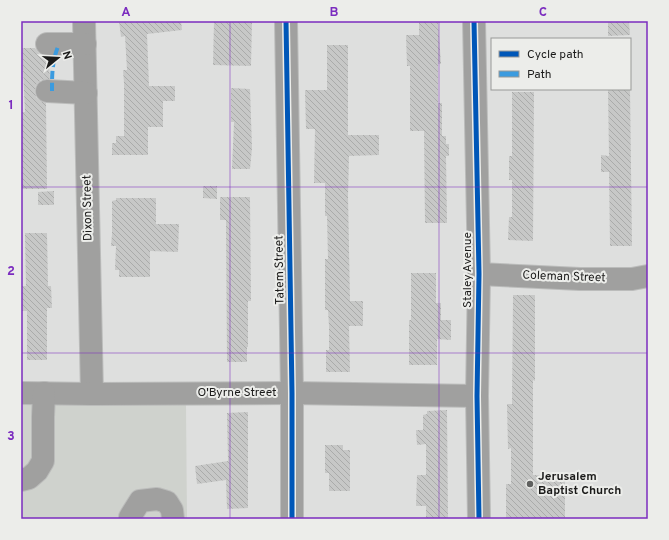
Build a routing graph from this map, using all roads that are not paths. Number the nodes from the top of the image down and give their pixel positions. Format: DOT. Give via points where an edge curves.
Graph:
graph roads {
  1 [pos="84,21"];
  2 [pos="286,21"];
  3 [pos="474,21"];
  4 [pos="47,44"];
  5 [pos="85,44"];
  6 [pos="47,91"];
  7 [pos="86,93"];
  8 [pos="479,274"];
  9 [pos="648,276"];
  10 [pos="21,392"];
  11 [pos="44,393"];
  12 [pos="292,393"];
  13 [pos="92,394"];
  14 [pos="477,396"];
  15 [pos="21,480"];
  16 [pos="130,517"];
  17 [pos="173,519"];
  18 [pos="292,519"];
  19 [pos="479,519"];
  1 -- 5 [label="street, Dixon Street"];
  2 -- 12 [label="street, Tatem Street"];
  3 -- 8 [label="street, Staley Avenue"];
  4 -- 5 [label="street"];
  5 -- 7 [label="street, Dixon Street"];
  6 -- 7 [label="street"];
  7 -- 13 [label="street, Dixon Street"];
  8 -- 9 [label="street, Coleman Street" via="580,279 632,279"];
  8 -- 14 [label="street, Staley Avenue"];
  10 -- 11 [label="street, O'Byrne Street"];
  11 -- 13 [label="street, O'Byrne Street"];
  11 -- 15 [label="street" via="43,461 29,478"];
  12 -- 13 [label="street, O'Byrne Street"];
  12 -- 14 [label="street, O'Byrne Street"];
  12 -- 18 [label="street, Tatem Street"];
  14 -- 19 [label="street, Staley Avenue"];
  16 -- 17 [label="street" via="140,502 157,499 167,502 172,510"];
}
